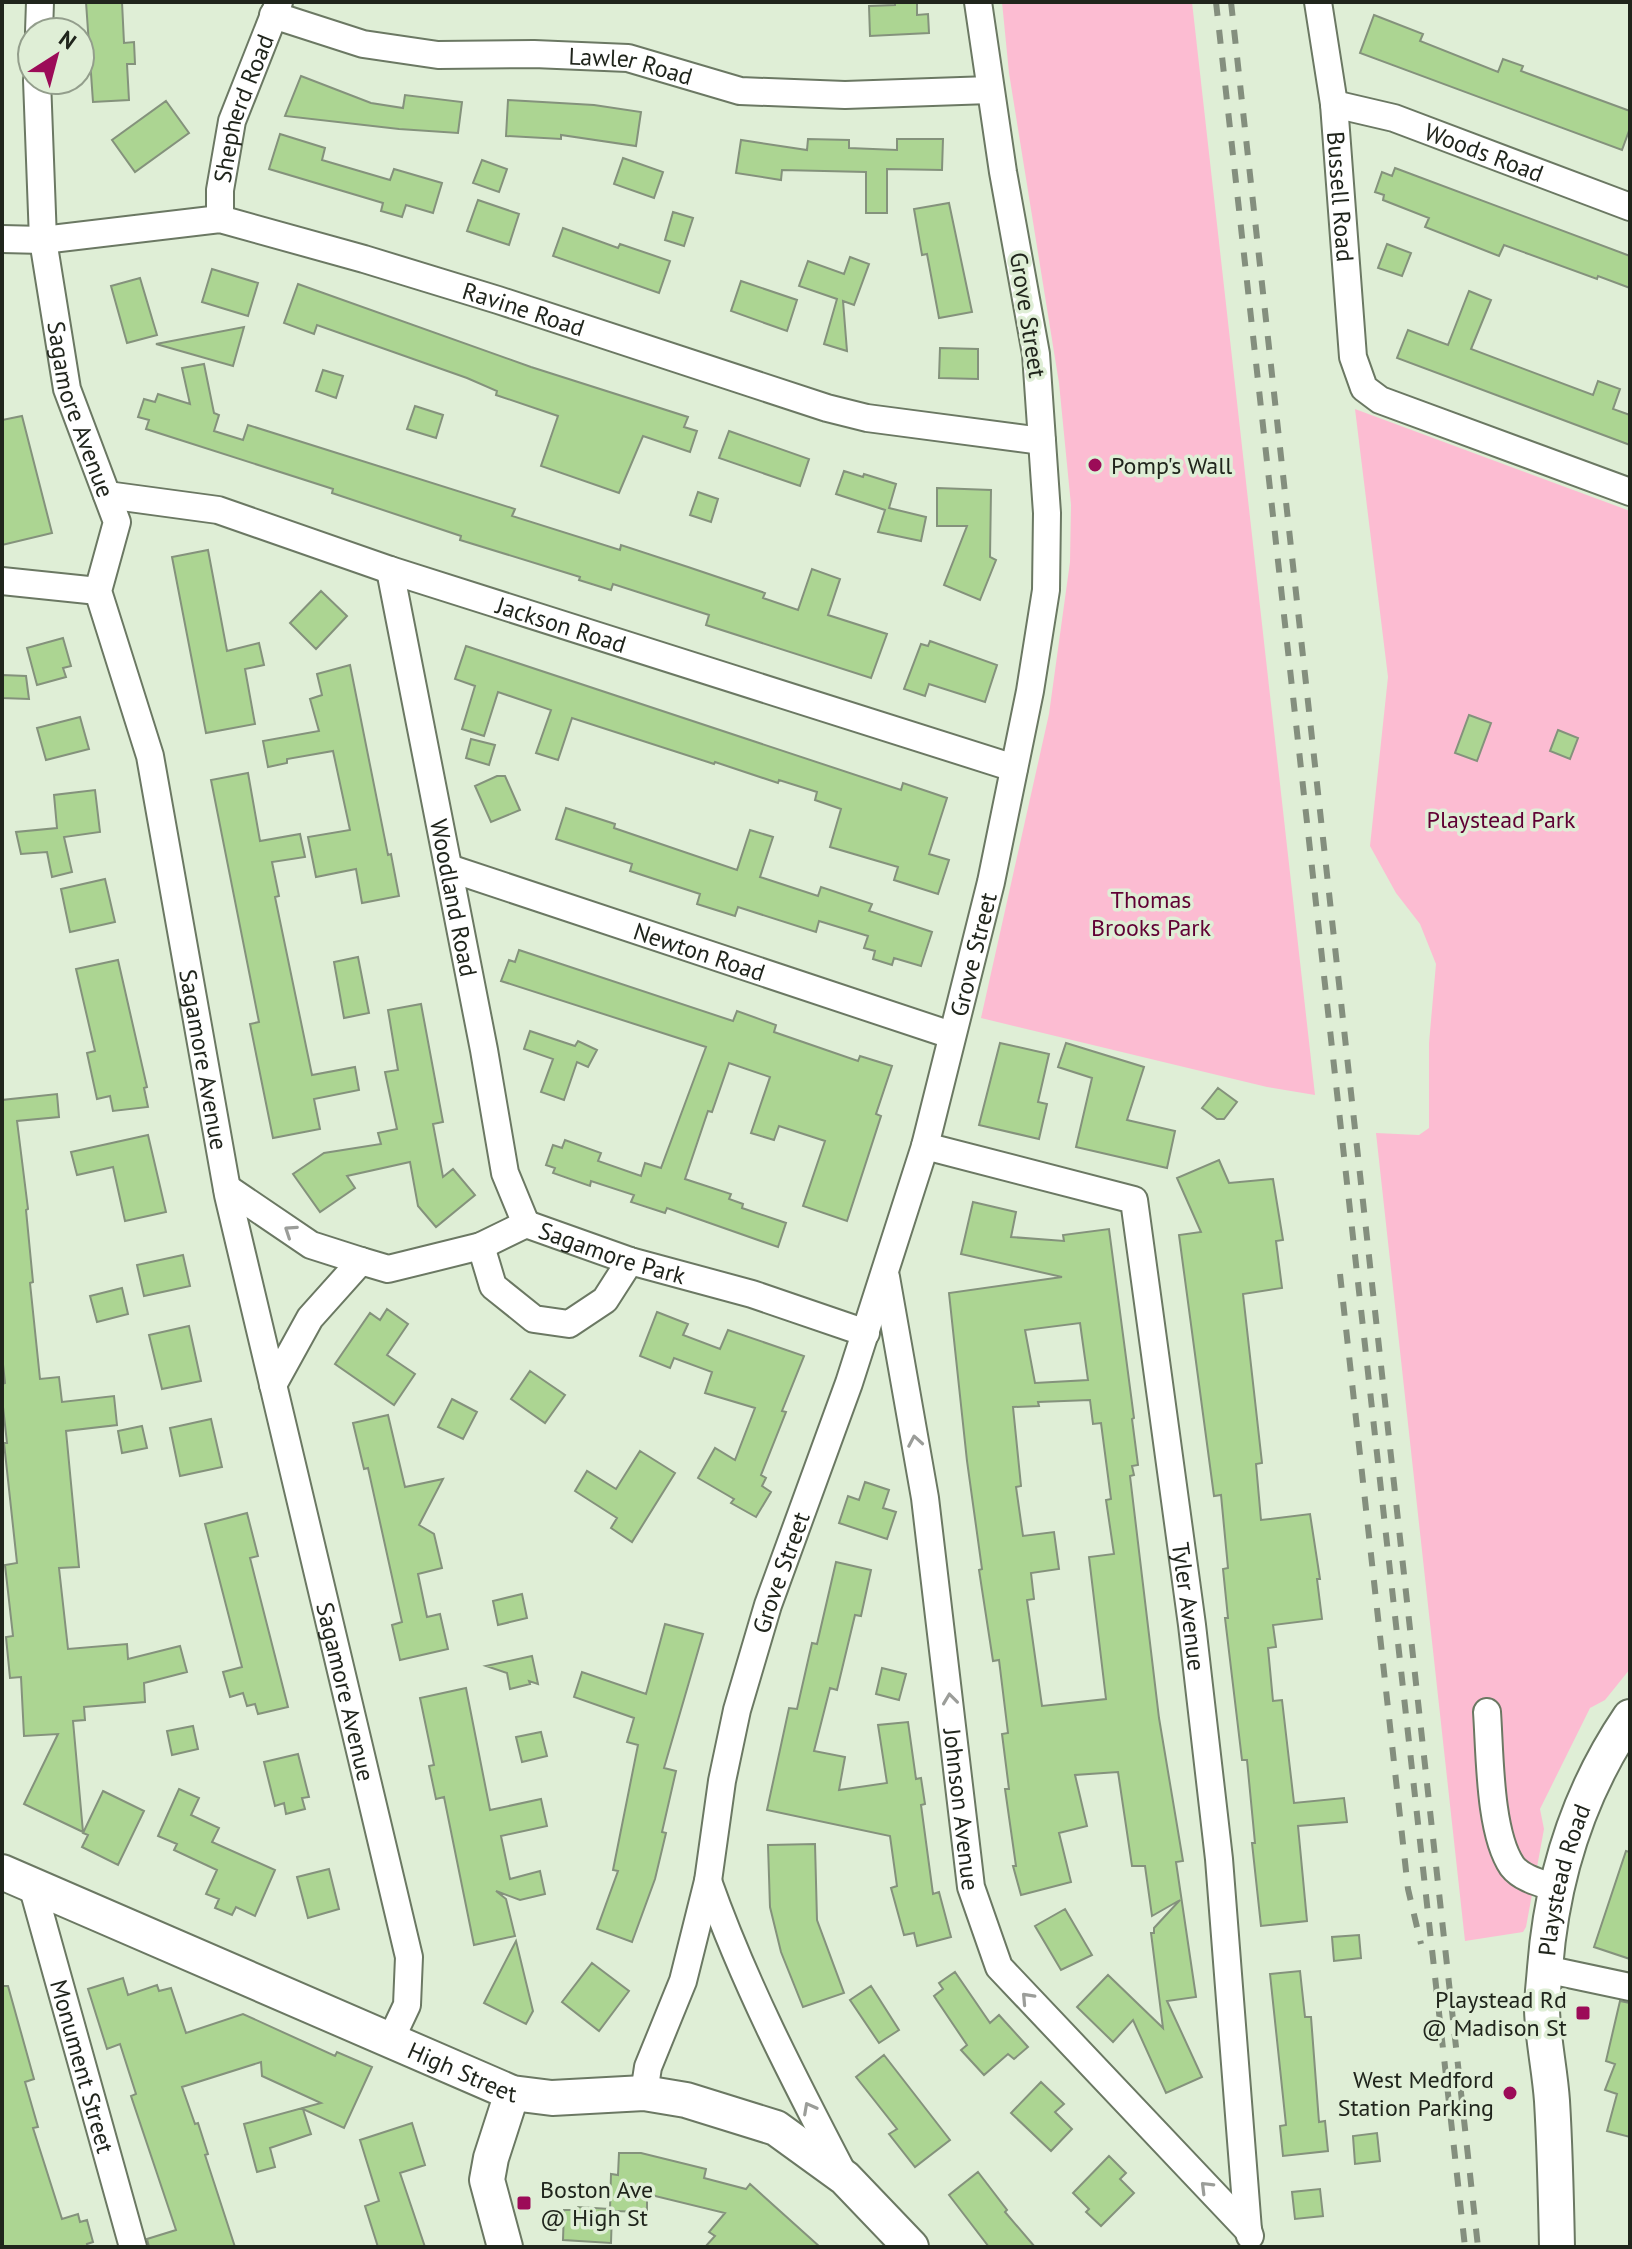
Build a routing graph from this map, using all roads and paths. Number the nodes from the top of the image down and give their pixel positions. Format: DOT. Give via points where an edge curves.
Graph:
graph roads {
  1 [pos="978,2"];
  2 [pos="1318,2"];
  3 [pos="276,9"];
  4 [pos="990,90"];
  5 [pos="38,96"];
  6 [pos="1334,104"];
  7 [pos="1630,207"];
  8 [pos="220,219"];
  9 [pos="2,239"];
  10 [pos="43,240"];
  11 [pos="1042,441"];
  12 [pos="1630,492"];
  13 [pos="107,495"];
  14 [pos="390,570"];
  15 [pos="2,581"];
  16 [pos="98,591"];
  17 [pos="1014,768"];
  18 [pos="449,868"];
  19 [pos="951,1035"];
  20 [pos="925,1146"];
  21 [pos="227,1188"];
  22 [pos="526,1224"];
  23 [pos="481,1246"];
  24 [pos="361,1261"];
  25 [pos="630,1261"];
  26 [pos="885,1274"];
  27 [pos="866,1333"];
  28 [pos="273,1385"];
  29 [pos="1487,1712"];
  30 [pos="1630,1717"];
  31 [pos="17,1878"];
  32 [pos="708,1881"];
  33 [pos="1556,1888"];
  34 [pos="1545,1969"];
  35 [pos="1630,1987"];
  36 [pos="391,2039"];
  37 [pos="512,2093"];
  38 [pos="644,2093"];
  39 [pos="845,2178"];
  40 [pos="1250,2238"];
  41 [pos="133,2247"];
  42 [pos="505,2247"];
  43 [pos="911,2247"];
  44 [pos="1557,2247"];
  1 -- 4 [label="street, Grove Street"];
  2 -- 6 [label="street, Bussell Road"];
  3 -- 4 [label="street, Lawler Road" via="363,44 438,55 628,58 740,91 845,95"];
  3 -- 8 [label="street, Shepherd Road" via="232,121"];
  4 -- 11 [label="street, Grove Street" via="1036,354"];
  5 -- 10 [label="street, Sagamore Avenue"];
  6 -- 7 [label="street, Woods Road" via="1394,118"];
  6 -- 12 [label="street, Bussell Road" via="1353,357 1364,388 1380,400"];
  8 -- 10 [label="street, Ravine Road"];
  8 -- 11 [label="street, Ravine Road" via="453,286 827,408"];
  9 -- 10 [label="street, Ravine Road"];
  10 -- 13 [label="street, Sagamore Avenue" via="67,389"];
  11 -- 17 [label="street, Grove Street" via="1046,590"];
  13 -- 14 [label="street, Jackson Road" via="218,510"];
  13 -- 16 [label="street, Sagamore Avenue" via="117,522"];
  14 -- 17 [label="street, Jackson Road"];
  14 -- 18 [label="street, Woodland Road"];
  15 -- 16 [label="street"];
  16 -- 21 [label="street, Sagamore Avenue" via="150,756"];
  17 -- 19 [label="street, Grove Street"];
  18 -- 19 [label="street, Newton Road"];
  18 -- 22 [label="street, Woodland Road" via="505,1173"];
  19 -- 20 [label="street, Grove Street"];
  20 -- 26 [label="street, Grove Street"];
  20 -- 40 [label="street, Tyler Avenue" via="1134,1200 1219,1859"];
  24 -- 21 [label="street, Sagamore Park, one-way" via="311,1245"];
  21 -- 28 [label="street, Sagamore Avenue"];
  22 -- 23 [label="street, Sagamore Park"];
  22 -- 25 [label="street, Sagamore Park"];
  23 -- 24 [label="street, Sagamore Park" via="388,1269"];
  23 -- 25 [label="street" via="493,1286 534,1319 569,1324 605,1300"];
  24 -- 28 [label="street" via="310,1318"];
  25 -- 27 [label="street, Sagamore Park" via="752,1294"];
  26 -- 27 [label="street, Grove Street"];
  40 -- 26 [label="street, Johnson Avenue, one-way" via="999,1967 971,1887 925,1498"];
  27 -- 32 [label="street, Grove Street" via="768,1605 737,1710"];
  28 -- 36 [label="street, Sagamore Avenue" via="409,1957 407,2005"];
  29 -- 33 [label="street" via="1497,1828 1504,1851 1523,1876"];
  30 -- 33 [label="main road, Playstead Road" via="1592,1784"];
  31 -- 36 [label="main road, High Street"];
  31 -- 41 [label="street, Monument Street"];
  32 -- 38 [label="street, Grove Street" via="683,1981 648,2067"];
  39 -- 32 [label="street, Grove Street, one-way" via="780,2054"];
  33 -- 34 [label="main road, Playstead Road"];
  34 -- 35 [label="street"];
  34 -- 44 [label="main road, Playstead Road" via="1542,2009"];
  36 -- 37 [label="main road, High Street"];
  37 -- 38 [label="main road, High Street" via="552,2098"];
  37 -- 42 [label="main road" via="487,2180"];
  38 -- 39 [label="main road, High Street" via="776,2128"];
  39 -- 43 [label="main road, High Street"];
}
